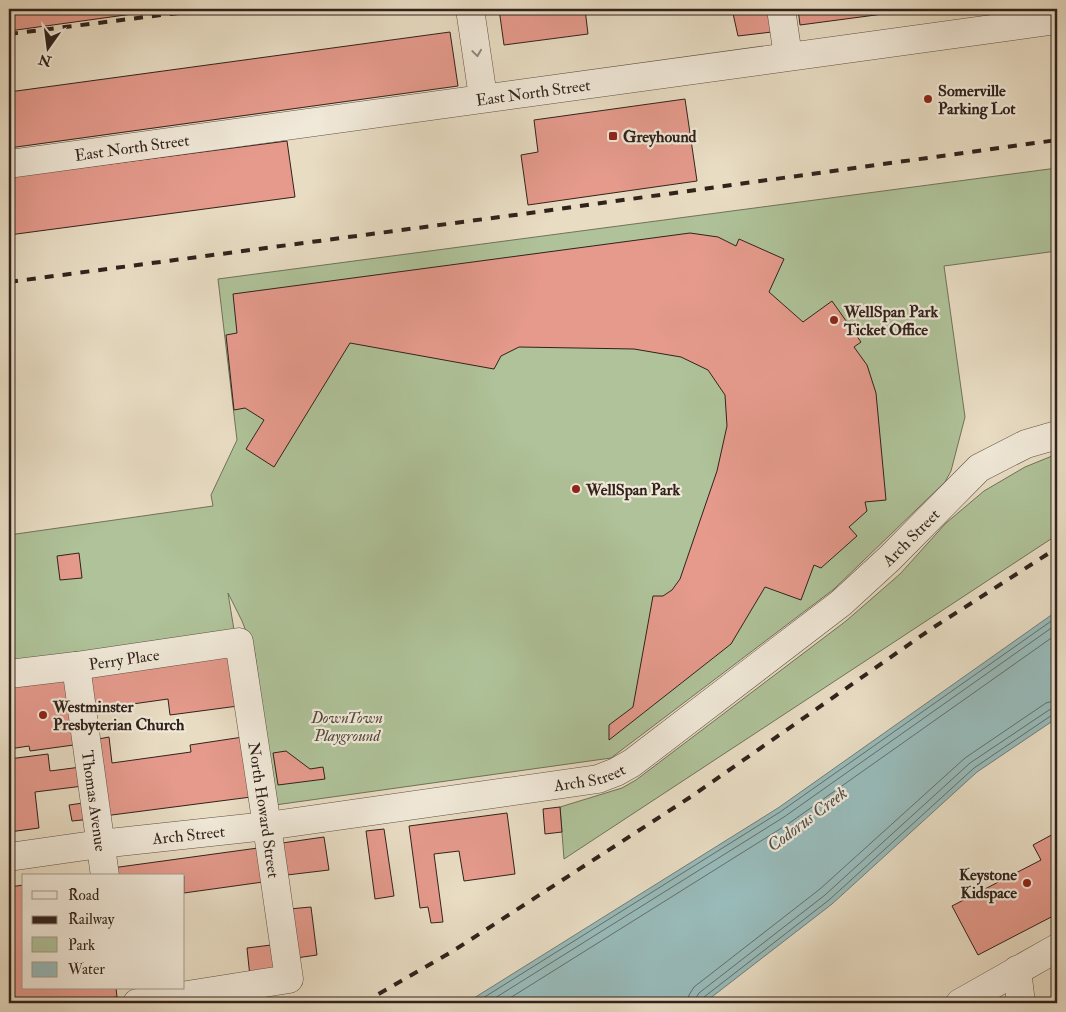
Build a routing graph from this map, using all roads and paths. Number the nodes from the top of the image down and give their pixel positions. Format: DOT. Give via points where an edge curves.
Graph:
graph roads {
  1 [pos="470,9"];
  2 [pos="781,9"];
  3 [pos="1057,20"];
  4 [pos="788,56"];
  5 [pos="483,97"];
  6 [pos="9,164"];
  7 [pos="1057,435"];
  8 [pos="239,642"];
  9 [pos="76,666"];
  10 [pos="9,674"];
  11 [pos="268,826"];
  12 [pos="100,844"];
  13 [pos="9,857"];
  14 [pos="105,874"];
  15 [pos="1057,948"];
  16 [pos="1017,970"];
  17 [pos="123,990"];
  18 [pos="126,1003"];
  19 [pos="137,1003"];
  20 [pos="960,1003"];
  21 [pos="1021,1003"];
  1 -- 5 [label="street, one-way"];
  2 -- 4 [label="street"];
  3 -- 4 [label="street, East North Street"];
  4 -- 5 [label="street, East North Street"];
  5 -- 6 [label="street, East North Street"];
  7 -- 11 [label="street, Arch Street" via="1026,444 979,468 841,603 616,772 598,779"];
  8 -- 9 [label="street, Perry Place"];
  8 -- 11 [label="street, North Howard Street"];
  9 -- 10 [label="street, Perry Place"];
  9 -- 12 [label="street, Thomas Avenue"];
  11 -- 12 [label="street, Arch Street"];
  11 -- 19 [label="street, North Howard Street" via="289,980"];
  12 -- 13 [label="street, Arch Street"];
  12 -- 14 [label="street, Thomas Avenue"];
  15 -- 16 [label="street"];
  16 -- 20 [label="street"];
  16 -- 21 [label="street"];
  17 -- 18 [label="street"];
}
